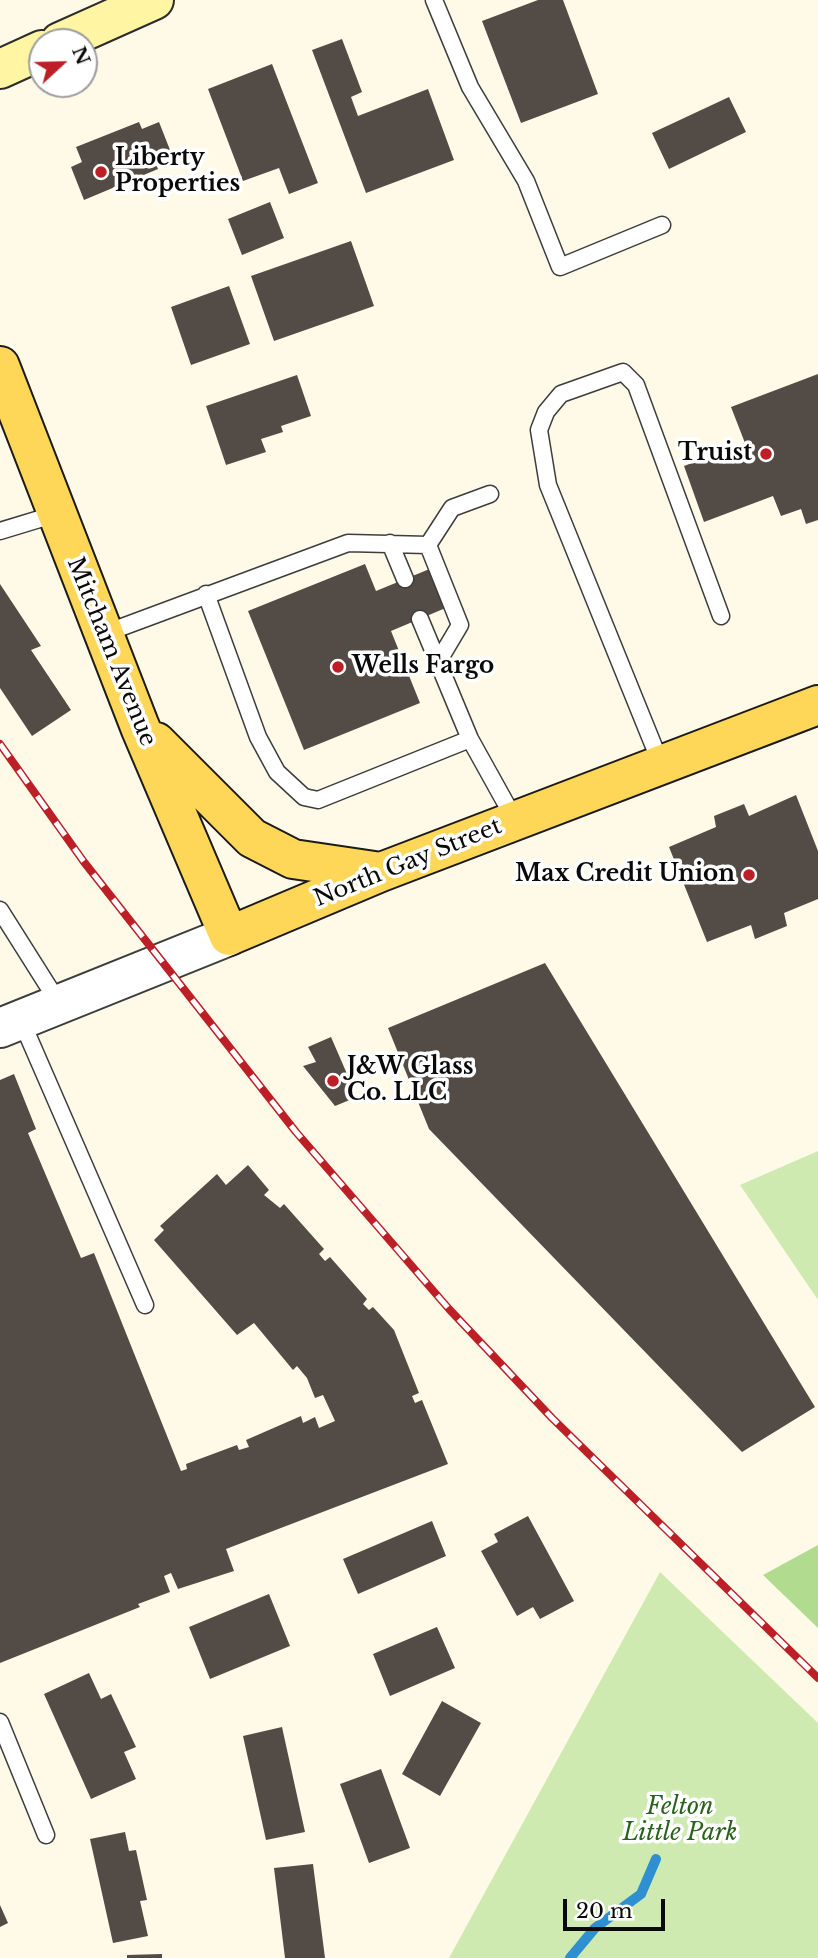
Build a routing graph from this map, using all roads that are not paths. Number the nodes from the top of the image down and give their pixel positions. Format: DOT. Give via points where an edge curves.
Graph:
graph roads {
  1 [pos="154,0"];
  2 [pos="434,0"];
  3 [pos="91,28"];
  4 [pos="28,56"];
  5 [pos="0,69"];
  6 [pos="662,225"];
  7 [pos="0,366"];
  8 [pos="491,494"];
  9 [pos="56,514"];
  10 [pos="0,531"];
  11 [pos="390,543"];
  12 [pos="428,545"];
  13 [pos="405,579"];
  14 [pos="206,594"];
  15 [pos="721,616"];
  16 [pos="420,619"];
  17 [pos="106,633"];
  18 [pos="438,662"];
  19 [pos="818,705"];
  20 [pos="140,727"];
  21 [pos="470,738"];
  22 [pos="661,764"];
  23 [pos="515,820"];
  24 [pos="381,872"];
  25 [pos="0,910"];
  26 [pos="229,936"];
  27 [pos="60,1005"];
  28 [pos="10,1024"];
  29 [pos="145,1305"];
  30 [pos="0,1722"];
  31 [pos="46,1835"];
  1 -- 3 [label="main road"];
  2 -- 6 [label="lane" via="471,87 526,181 560,267"];
  4 -- 5 [label="main road"];
  7 -- 9 [label="main road, Mitcham Avenue"];
  8 -- 12 [label="lane" via="452,508"];
  9 -- 10 [label="lane"];
  9 -- 17 [label="main road, Mitcham Avenue"];
  11 -- 12 [label="lane"];
  11 -- 13 [label="lane"];
  11 -- 14 [label="lane" via="348,543"];
  12 -- 18 [label="lane" via="460,625"];
  14 -- 17 [label="lane"];
  14 -- 21 [label="lane" via="258,737 277,772 304,797 318,800"];
  15 -- 22 [label="lane" via="636,385 622,372 561,394 539,430 548,485"];
  16 -- 18 [label="lane"];
  17 -- 20 [label="main road, Mitcham Avenue"];
  18 -- 21 [label="lane"];
  19 -- 22 [label="main road, North Gay Street"];
  20 -- 24 [label="main road" via="252,838 293,859"];
  20 -- 26 [label="main road, Mitcham Avenue"];
  21 -- 23 [label="lane"];
  22 -- 23 [label="main road, North Gay Street"];
  23 -- 24 [label="main road, North Gay Street"];
  24 -- 26 [label="main road, North Gay Street"];
  25 -- 27 [label="lane"];
  26 -- 27 [label="street, North Gay Street"];
  27 -- 28 [label="street, North Gay Street"];
  28 -- 29 [label="lane"];
  30 -- 31 [label="lane"];
}
